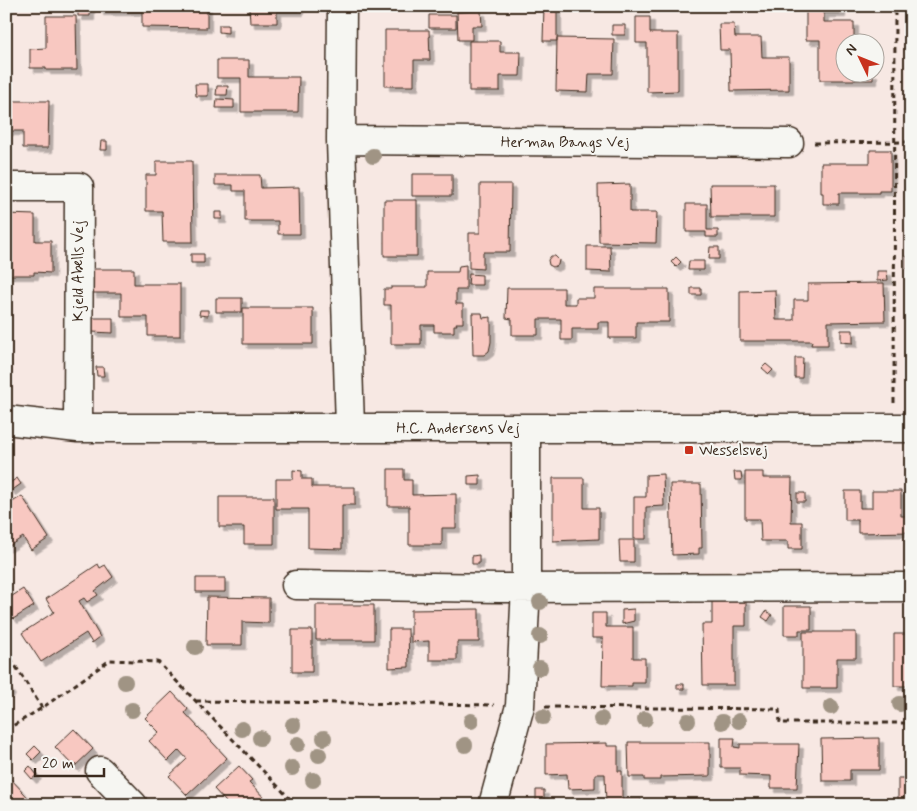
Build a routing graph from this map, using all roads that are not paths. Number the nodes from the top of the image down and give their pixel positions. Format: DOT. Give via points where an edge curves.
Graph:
graph roads {
  1 [pos="342,6"];
  2 [pos="341,140"];
  3 [pos="788,143"];
  4 [pos="6,187"];
  5 [pos="6,420"];
  6 [pos="78,428"];
  7 [pos="350,428"];
  8 [pos="526,428"];
  9 [pos="902,428"];
  10 [pos="296,585"];
  11 [pos="526,587"];
  12 [pos="911,587"];
  13 [pos="100,771"];
  14 [pos="133,805"];
  15 [pos="493,805"];
  1 -- 2 [label="street"];
  2 -- 3 [label="street, Herman Bangs Vej"];
  2 -- 7 [label="street"];
  4 -- 6 [label="street, Kjeld Abells Vej" via="79,187"];
  5 -- 6 [label="street, H.C. Andersens Vej"];
  6 -- 7 [label="street, H.C. Andersens Vej"];
  7 -- 8 [label="street, H.C. Andersens Vej"];
  8 -- 9 [label="street, H.C. Andersens Vej"];
  8 -- 11 [label="street"];
  10 -- 11 [label="street"];
  11 -- 12 [label="street"];
  11 -- 15 [label="street" via="520,706"];
  13 -- 14 [label="street"];
}
